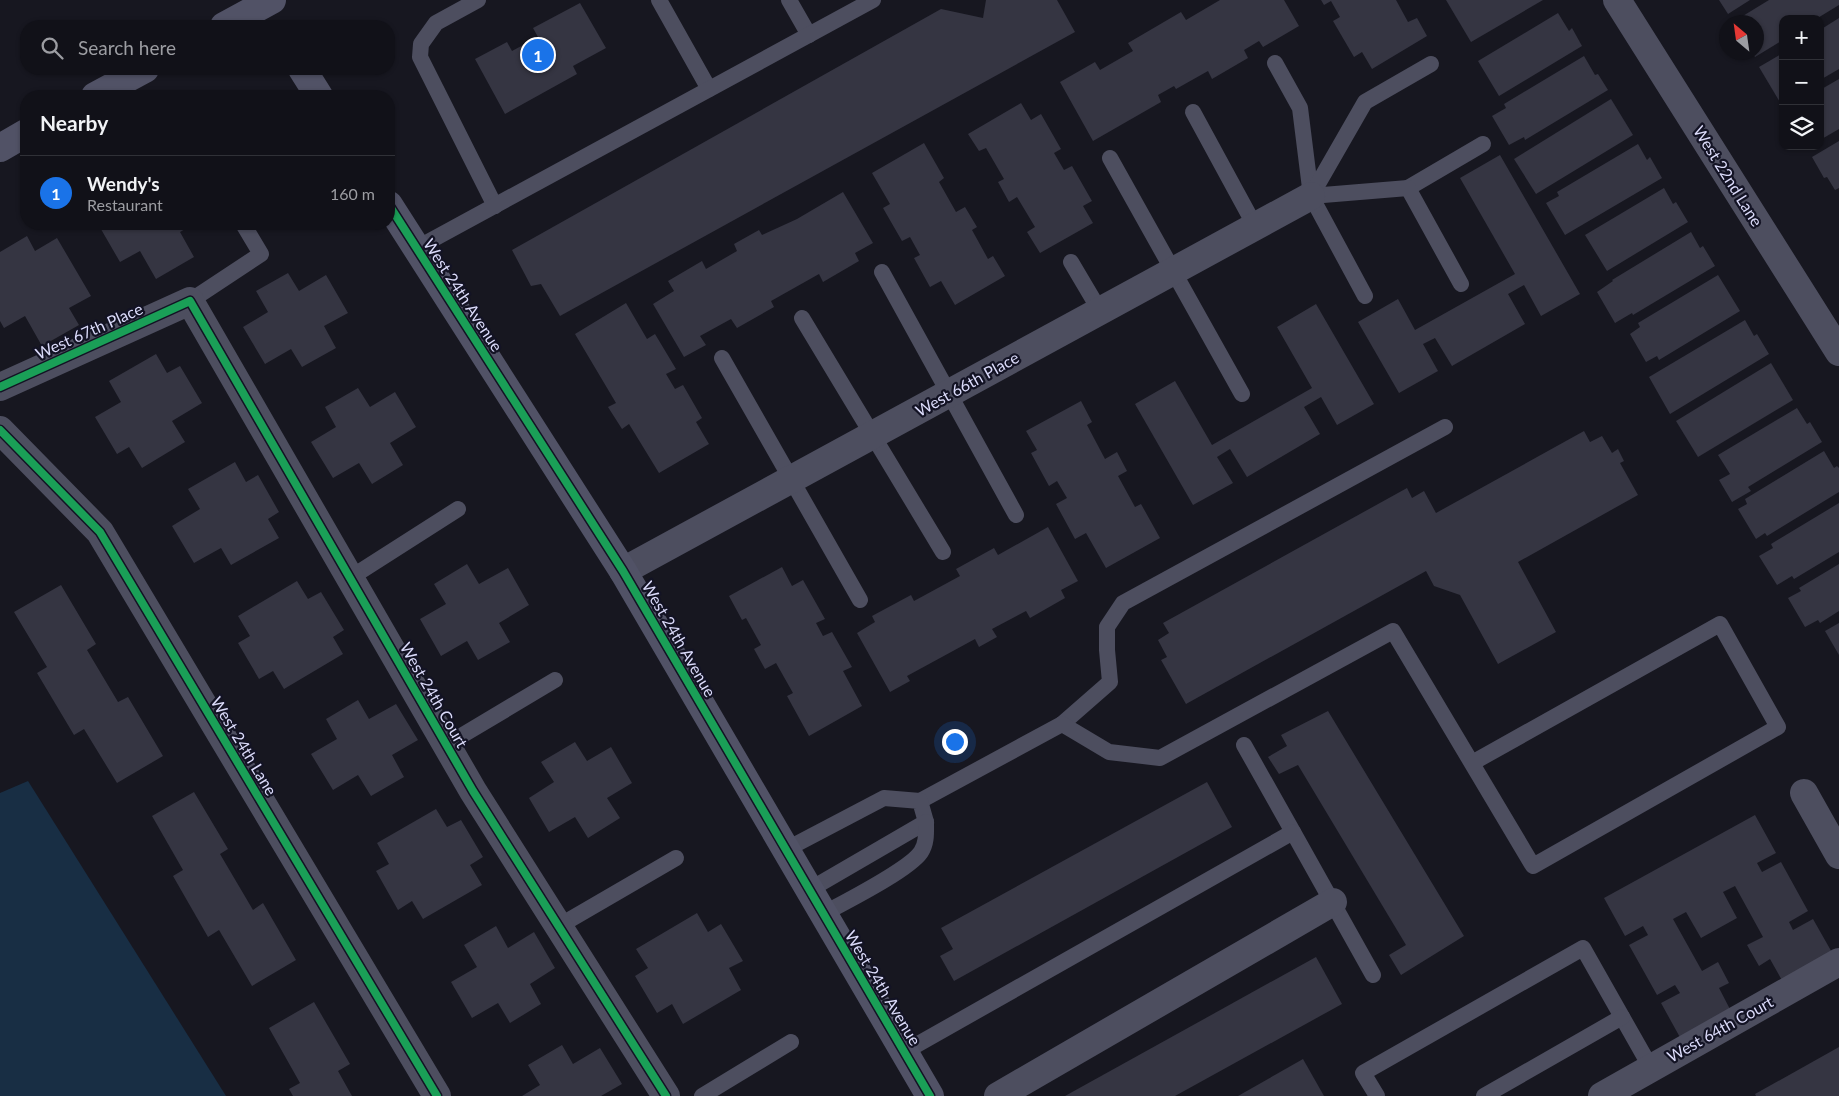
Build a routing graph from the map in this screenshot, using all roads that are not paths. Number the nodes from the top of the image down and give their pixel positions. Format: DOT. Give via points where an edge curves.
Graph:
graph roads {
  1 [pos="478,0"];
  2 [pos="659,0"];
  3 [pos="789,0"];
  4 [pos="873,0"];
  5 [pos="1617,0"];
  6 [pos="266,8"];
  7 [pos="238,20"];
  8 [pos="809,35"];
  9 [pos="1275,63"];
  10 [pos="1431,64"];
  11 [pos="135,75"];
  12 [pos="306,75"];
  13 [pos="106,90"];
  14 [pos="315,90"];
  15 [pos="708,90"];
  16 [pos="1193,112"];
  17 [pos="20,136"];
  18 [pos="1483,144"];
  19 [pos="0,148"];
  20 [pos="1110,158"];
  21 [pos="1408,188"];
  22 [pos="1310,196"];
  23 [pos="494,206"];
  24 [pos="395,214"];
  25 [pos="1255,226"];
  26 [pos="247,230"];
  27 [pos="417,248"];
  28 [pos="1071,262"];
  29 [pos="1174,271"];
  30 [pos="882,272"];
  31 [pos="1461,284"];
  32 [pos="1365,296"];
  33 [pos="190,301"];
  34 [pos="1100,311"];
  35 [pos="802,318"];
  36 [pos="1839,352"];
  37 [pos="722,358"];
  38 [pos="0,387"];
  39 [pos="949,393"];
  40 [pos="1242,394"];
  41 [pos="1445,427"];
  42 [pos="0,430"];
  43 [pos="873,435"];
  44 [pos="792,480"];
  45 [pos="458,509"];
  46 [pos="1016,515"];
  47 [pos="943,552"];
  48 [pos="624,572"];
  49 [pos="350,578"];
  50 [pos="860,600"];
  51 [pos="555,680"];
  52 [pos="1062,724"];
  53 [pos="446,745"];
  54 [pos="1244,745"];
  55 [pos="1472,763"];
  56 [pos="1804,793"];
  57 [pos="920,801"];
  58 [pos="926,822"];
  59 [pos="1293,832"];
  60 [pos="785,850"];
  61 [pos="1839,855"];
  62 [pos="676,858"];
  63 [pos="809,890"];
  64 [pos="1333,902"];
  65 [pos="823,914"];
  66 [pos="559,926"];
  67 [pos="1839,962"];
  68 [pos="1373,975"];
  69 [pos="1622,1017"];
  70 [pos="791,1042"];
  71 [pos="904,1052"];
  72 [pos="1651,1068"];
  73 [pos="437,1096"];
  74 [pos="666,1096"];
  75 [pos="702,1096"];
  76 [pos="930,1096"];
  77 [pos="998,1096"];
  78 [pos="1376,1096"];
  79 [pos="1484,1096"];
  80 [pos="1602,1096"];
  1 -- 23 [label="lane" via="436,23 421,44 420,57"];
  2 -- 15 [label="lane"];
  3 -- 8 [label="lane"];
  4 -- 8 [label="lane"];
  5 -- 36 [label="street, West 22nd Lane"];
  6 -- 7 [label="street"];
  8 -- 15 [label="lane"];
  9 -- 22 [label="lane" via="1300,108"];
  10 -- 22 [label="lane" via="1365,102"];
  11 -- 13 [label="street"];
  12 -- 14 [label="street"];
  15 -- 23 [label="lane"];
  16 -- 25 [label="lane"];
  17 -- 19 [label="street"];
  18 -- 21 [label="lane"];
  20 -- 29 [label="lane"];
  21 -- 22 [label="lane"];
  21 -- 31 [label="lane"];
  22 -- 25 [label="street, West 66th Place"];
  22 -- 32 [label="lane"];
  23 -- 27 [label="lane"];
  24 -- 27 [label="street, West 24th Avenue"];
  25 -- 29 [label="street, West 66th Place"];
  26 -- 33 [label="lane" via="261,254"];
  27 -- 48 [label="street, West 24th Avenue"];
  28 -- 34 [label="lane"];
  29 -- 34 [label="street, West 66th Place"];
  29 -- 40 [label="lane"];
  30 -- 39 [label="lane"];
  33 -- 38 [label="street, West 67th Place"];
  33 -- 49 [label="street, West 24th Court"];
  34 -- 39 [label="street, West 66th Place"];
  35 -- 43 [label="lane"];
  37 -- 44 [label="lane"];
  39 -- 43 [label="street, West 66th Place"];
  39 -- 46 [label="lane"];
  41 -- 52 [label="lane" via="1123,603 1107,627 1110,682"];
  42 -- 73 [label="street, West 24th Lane" via="100,532"];
  43 -- 44 [label="street, West 66th Place"];
  43 -- 47 [label="lane"];
  44 -- 48 [label="street, West 66th Place"];
  44 -- 50 [label="lane"];
  45 -- 49 [label="lane"];
  48 -- 60 [label="street, West 24th Avenue"];
  49 -- 53 [label="street, West 24th Court"];
  51 -- 53 [label="lane"];
  52 -- 55 [label="lane" via="1109,752 1160,758 1393,631"];
  52 -- 57 [label="lane"];
  53 -- 66 [label="street, West 24th Court"];
  54 -- 59 [label="lane"];
  55 -- 55 [label="lane" via="1533,866 1778,727 1720,624"];
  56 -- 61 [label="street"];
  57 -- 58 [label="lane"];
  57 -- 60 [label="lane" via="884,798"];
  58 -- 63 [label="lane"];
  58 -- 65 [label="lane" via="926,841 920,853 900,870"];
  59 -- 64 [label="lane"];
  59 -- 71 [label="lane"];
  60 -- 63 [label="street, West 24th Avenue"];
  62 -- 66 [label="lane"];
  63 -- 65 [label="street, West 24th Avenue"];
  64 -- 68 [label="lane"];
  64 -- 77 [label="street"];
  65 -- 71 [label="street, West 24th Avenue"];
  66 -- 74 [label="street, West 24th Court"];
  67 -- 72 [label="street, West 64th Court"];
  69 -- 72 [label="lane"];
  69 -- 78 [label="lane" via="1583,948 1363,1073"];
  69 -- 79 [label="lane"];
  70 -- 75 [label="lane"];
  71 -- 76 [label="street, West 24th Avenue"];
  72 -- 80 [label="street, West 64th Court"];
}
